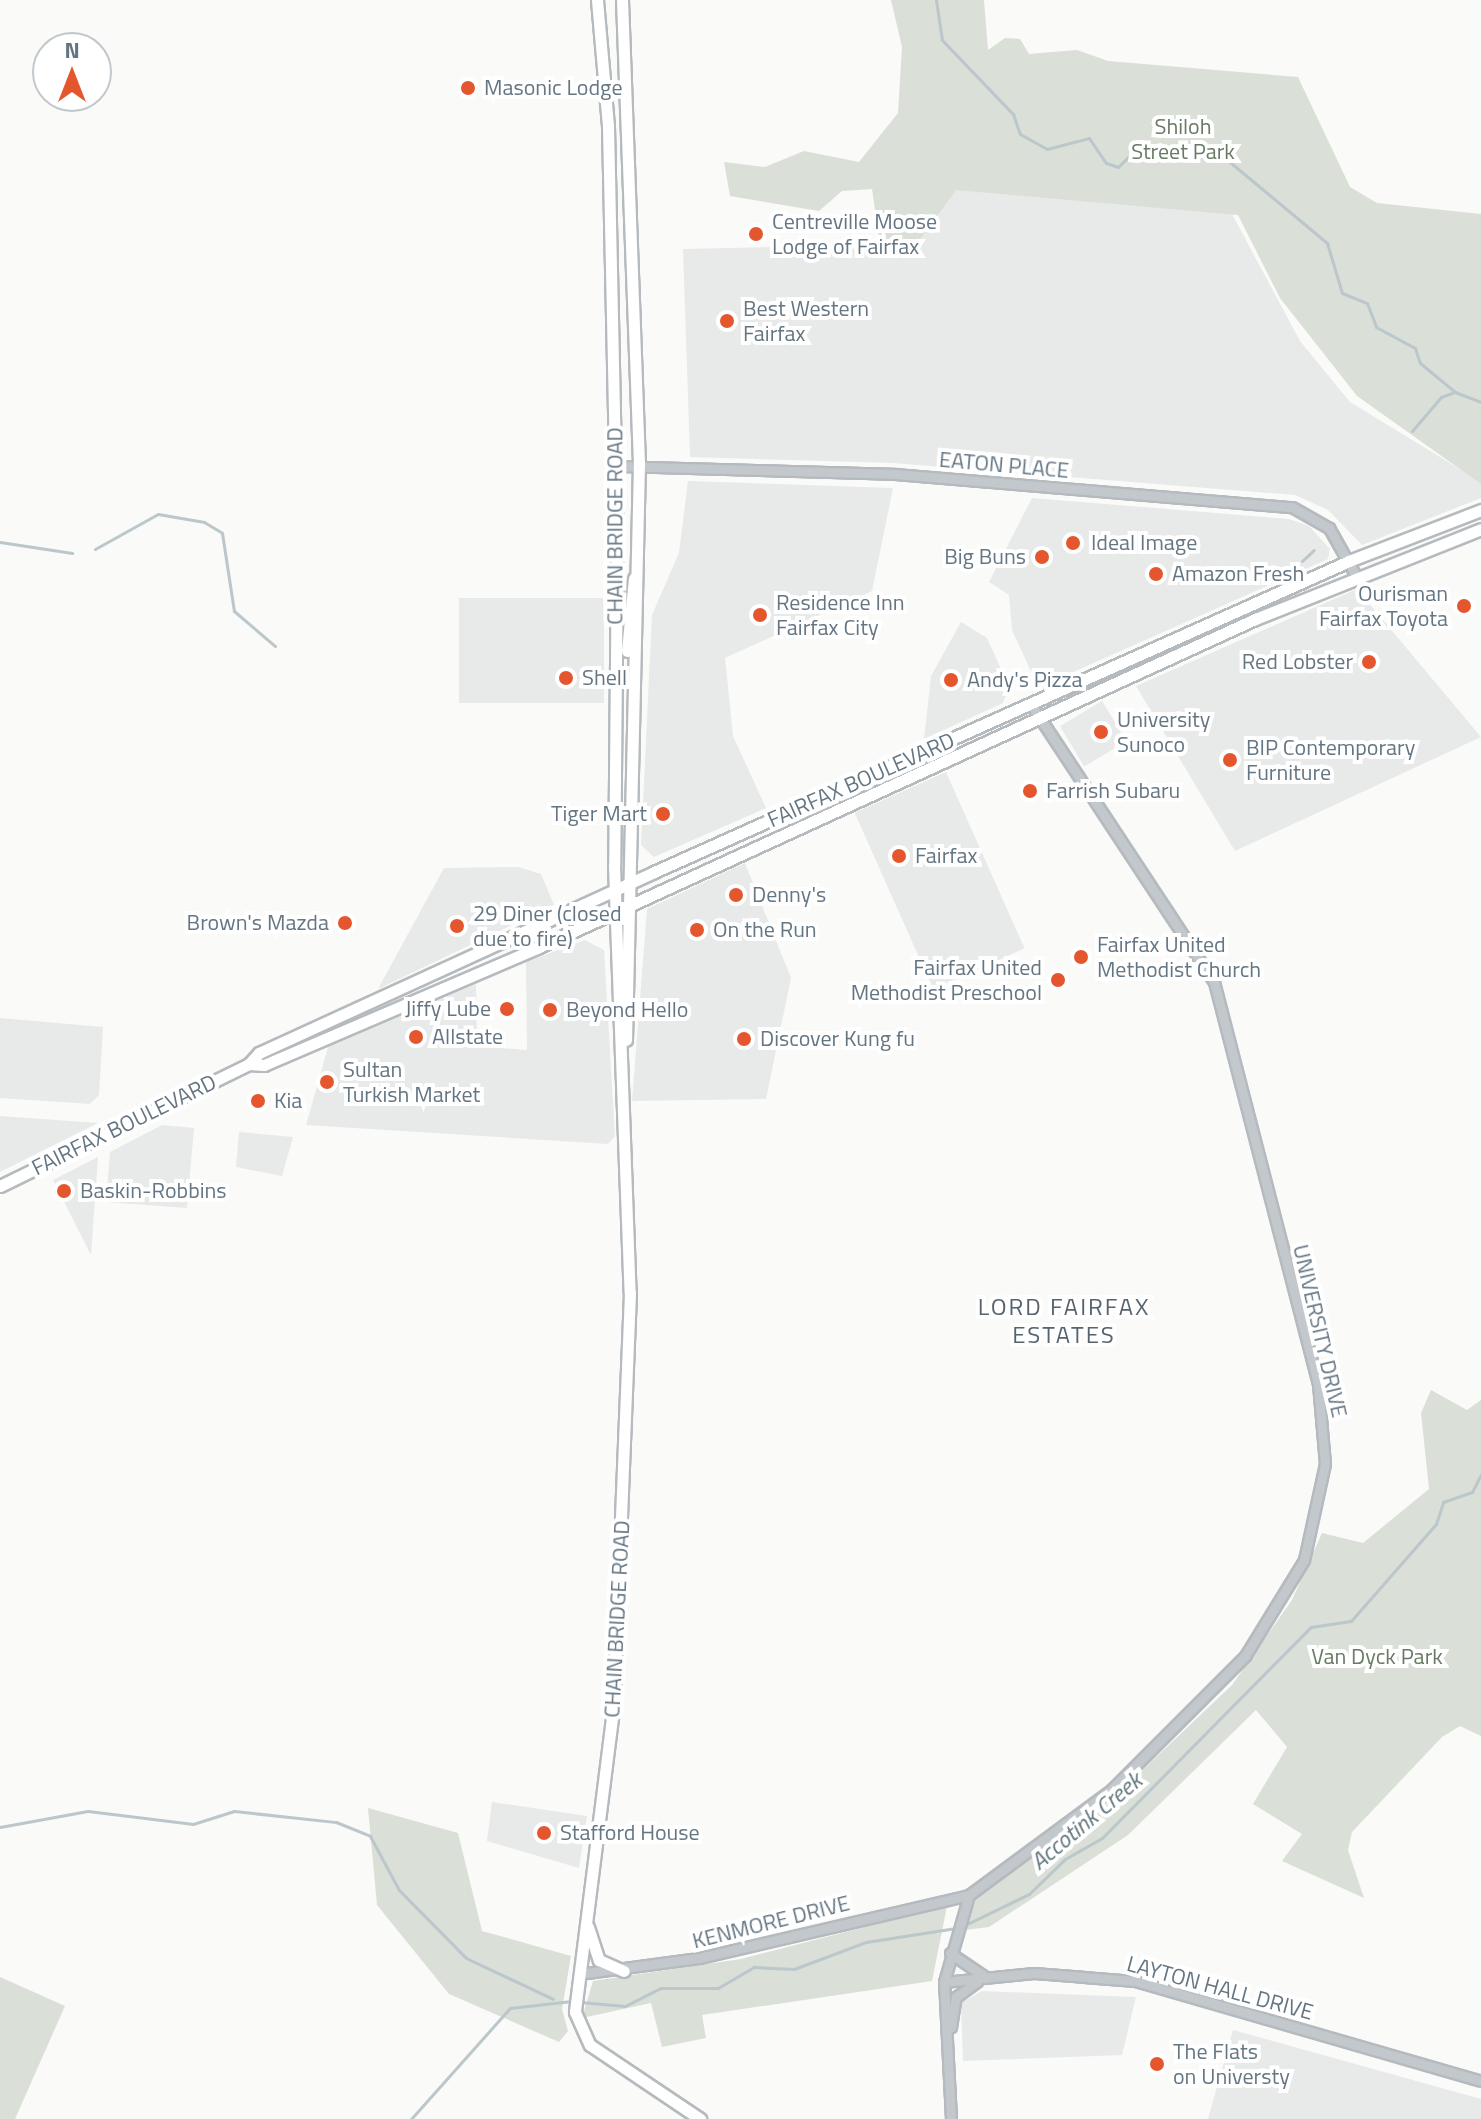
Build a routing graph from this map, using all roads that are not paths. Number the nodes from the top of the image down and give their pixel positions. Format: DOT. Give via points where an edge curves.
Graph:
graph roads {
  1 [pos="597,0"];
  2 [pos="622,0"];
  3 [pos="639,463"];
  4 [pos="616,466"];
  5 [pos="1481,510"];
  6 [pos="1481,529"];
  7 [pos="1349,561"];
  8 [pos="639,566"];
  9 [pos="1356,576"];
  10 [pos="1031,704"];
  11 [pos="614,709"];
  12 [pos="1039,717"];
  13 [pos="629,885"];
  14 [pos="615,891"];
  15 [pos="629,907"];
  16 [pos="615,914"];
  17 [pos="624,1053"];
  18 [pos="249,1064"];
  19 [pos="0,1186"];
  20 [pos="969,1895"];
  21 [pos="587,1908"];
  22 [pos="950,1950"];
  23 [pos="624,1971"];
  24 [pos="987,1977"];
  25 [pos="578,1980"];
  26 [pos="944,1982"];
  27 [pos="948,2042"];
  28 [pos="1481,2081"];
  29 [pos="700,2119"];
  30 [pos="951,2119"];
  1 -- 4 [label="main road, CHAIN BRIDGE ROAD" via="607,115"];
  2 -- 3 [label="main road, CHAIN BRIDGE ROAD"];
  3 -- 4 [label="street, EATON PLACE"];
  3 -- 7 [label="street, EATON PLACE" via="909,474 1285,506 1322,521"];
  3 -- 8 [label="main road, CHAIN BRIDGE ROAD"];
  4 -- 11 [label="main road, CHAIN BRIDGE ROAD"];
  5 -- 7 [label="main road, FAIRFAX BOULEVARD"];
  6 -- 9 [label="main road, FAIRFAX BOULEVARD"];
  7 -- 9 [label="street, EATON PLACE"];
  7 -- 10 [label="main road, FAIRFAX BOULEVARD"];
  8 -- 11 [label="main road" via="630,591 625,691"];
  8 -- 13 [label="main road, CHAIN BRIDGE ROAD"];
  9 -- 12 [label="main road, FAIRFAX BOULEVARD"];
  10 -- 12 [label="street, UNIVERSITY DRIVE"];
  10 -- 13 [label="main road, FAIRFAX BOULEVARD"];
  11 -- 14 [label="main road, CHAIN BRIDGE ROAD"];
  12 -- 15 [label="main road, FAIRFAX BOULEVARD"];
  12 -- 20 [label="street, UNIVERSITY DRIVE" via="1216,986 1318,1384 1325,1464 1304,1560 1245,1656 1111,1790"];
  13 -- 14 [label="main road, FAIRFAX BOULEVARD"];
  13 -- 15 [label="main road, CHAIN BRIDGE ROAD"];
  14 -- 16 [label="main road, CHAIN BRIDGE ROAD"];
  14 -- 18 [label="main road, FAIRFAX BOULEVARD" via="271,1047"];
  15 -- 16 [label="main road, FAIRFAX BOULEVARD"];
  15 -- 17 [label="main road, CHAIN BRIDGE ROAD"];
  16 -- 17 [label="main road, CHAIN BRIDGE ROAD"];
  16 -- 18 [label="main road, FAIRFAX BOULEVARD" via="264,1065"];
  17 -- 21 [label="main road, CHAIN BRIDGE ROAD" via="630,1293 623,1556 613,1710"];
  18 -- 19 [label="main road, FAIRFAX BOULEVARD"];
  20 -- 22 [label="street"];
  20 -- 23 [label="street, KENMORE DRIVE"];
  21 -- 23 [label="main road" via="596,1954"];
  21 -- 25 [label="main road, CHAIN BRIDGE ROAD"];
  22 -- 24 [label="street"];
  22 -- 26 [label="street"];
  23 -- 25 [label="street, KENMORE DRIVE"];
  24 -- 26 [label="street, LAYTON HALL DRIVE"];
  24 -- 27 [label="street" via="956,1997"];
  24 -- 28 [label="street, LAYTON HALL DRIVE" via="1073,1973 1135,1981"];
  25 -- 29 [label="main road, CHAIN BRIDGE ROAD" via="575,2012 590,2045"];
  26 -- 27 [label="street"];
  27 -- 30 [label="street"];
}
